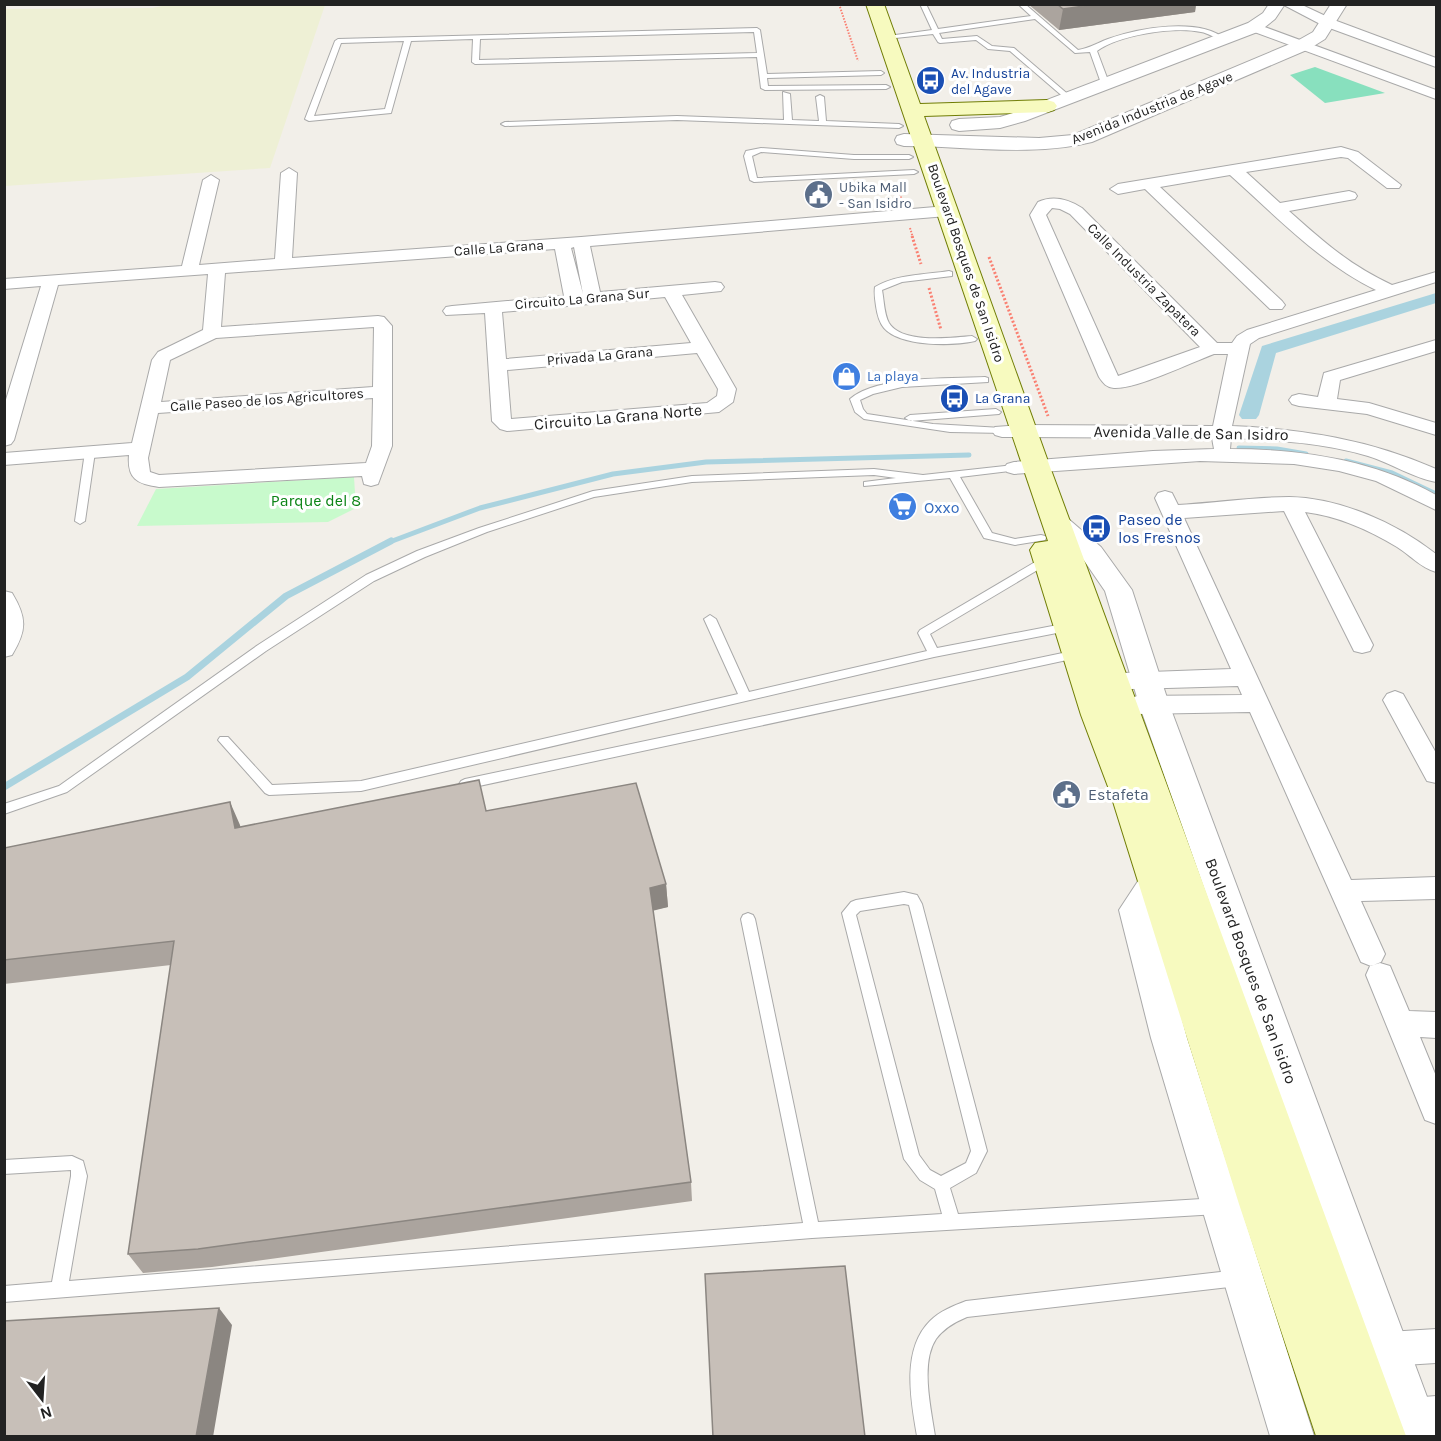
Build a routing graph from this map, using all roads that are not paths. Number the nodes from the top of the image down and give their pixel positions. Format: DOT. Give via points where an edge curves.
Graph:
graph roads {
  1 [pos="855,4"];
  2 [pos="875,4"];
  3 [pos="923,4"];
  4 [pos="1021,4"];
  5 [pos="1288,4"];
  6 [pos="1339,4"];
  7 [pos="1273,10"];
  8 [pos="1035,17"];
  9 [pos="1254,27"];
  10 [pos="1324,29"];
  11 [pos="935,31"];
  12 [pos="887,36"];
  13 [pos="477,37"];
  14 [pos="408,39"];
  15 [pos="1222,39"];
  16 [pos="1303,45"];
  17 [pos="1093,50"];
  18 [pos="760,55"];
  19 [pos="1437,63"];
  20 [pos="763,76"];
  21 [pos="883,80"];
  22 [pos="1105,84"];
  23 [pos="1436,93"];
  24 [pos="786,94"];
  25 [pos="820,97"];
  26 [pos="1067,98"];
  27 [pos="1047,106"];
  28 [pos="788,122"];
  29 [pos="823,123"];
  30 [pos="505,124"];
  31 [pos="911,139"];
  32 [pos="1234,170"];
  33 [pos="289,173"];
  34 [pos="211,180"];
  35 [pos="1148,184"];
  36 [pos="1393,185"];
  37 [pos="1118,189"];
  38 [pos="1349,196"];
  39 [pos="1276,208"];
  40 [pos="938,212"];
  41 [pos="581,242"];
  42 [pos="562,243"];
  43 [pos="283,264"];
  44 [pos="217,269"];
  45 [pos="189,271"];
  46 [pos="949,274"];
  47 [pos="1437,277"];
  48 [pos="51,281"];
  49 [pos="4,284"];
  50 [pos="715,287"];
  51 [pos="1398,289"];
  52 [pos="672,292"];
  53 [pos="592,298"];
  54 [pos="574,300"];
  55 [pos="1276,304"];
  56 [pos="493,307"];
  57 [pos="452,311"];
  58 [pos="212,333"];
  59 [pos="972,339"];
  60 [pos="702,347"];
  61 [pos="1238,348"];
  62 [pos="1212,349"];
  63 [pos="1433,349"];
  64 [pos="498,365"];
  65 [pos="985,380"];
  66 [pos="382,392"];
  67 [pos="1299,400"];
  68 [pos="1327,402"];
  69 [pos="151,408"];
  70 [pos="885,420"];
  71 [pos="999,427"];
  72 [pos="1437,429"];
  73 [pos="1221,432"];
  74 [pos="5,438"];
  75 [pos="141,448"];
  76 [pos="90,452"];
  77 [pos="1223,454"];
  78 [pos="4,459"];
  79 [pos="1025,467"];
  80 [pos="953,474"];
  81 [pos="1437,476"];
  82 [pos="924,478"];
  83 [pos="868,484"];
  84 [pos="1291,504"];
  85 [pos="1437,504"];
  86 [pos="80,521"];
  87 [pos="1048,540"];
  88 [pos="1437,565"];
  89 [pos="4,598"];
  90 [pos="710,619"];
  91 [pos="1362,645"];
  92 [pos="4,649"];
  93 [pos="934,653"];
  94 [pos="1246,677"];
  95 [pos="1108,680"];
  96 [pos="745,697"];
  97 [pos="1395,700"];
  98 [pos="1258,703"];
  99 [pos="224,740"];
  100 [pos="1437,774"];
  101 [pos="453,787"];
  102 [pos="4,809"];
  103 [pos="1156,882"];
  104 [pos="1437,888"];
  105 [pos="1342,891"];
  106 [pos="748,919"];
  107 [pos="1400,1024"];
  108 [pos="1437,1025"];
  109 [pos="1437,1110"];
  110 [pos="4,1167"];
  111 [pos="941,1184"];
  112 [pos="1261,1204"];
  113 [pos="1221,1206"];
  114 [pos="953,1223"];
  115 [pos="812,1230"];
  116 [pos="1284,1274"];
  117 [pos="1243,1278"];
  118 [pos="59,1290"];
  119 [pos="4,1294"];
  120 [pos="1437,1346"];
  121 [pos="1388,1348"];
  122 [pos="1423,1422"];
  123 [pos="926,1437"];
  124 [pos="1292,1437"];
  125 [pos="1340,1437"];
  126 [pos="1382,1437"];
  1 -- 21 [label="main road, Boulevard Bosques de San Isidro"];
  2 -- 12 [label="main road, Boulevard Bosques de San Isidro"];
  3 -- 11 [label="lane"];
  4 -- 8 [label="lane"];
  5 -- 10 [label="street"];
  6 -- 10 [label="street"];
  7 -- 9 [label="street"];
  8 -- 11 [label="lane"];
  8 -- 17 [label="lane" via="1077,52"];
  9 -- 15 [label="street"];
  9 -- 16 [label="street"];
  10 -- 16 [label="street, Avenida Industria de Agave"];
  10 -- 19 [label="street"];
  11 -- 12 [label="lane"];
  11 -- 26 [label="lane" via="940,41 977,38 990,48 1012,49"];
  12 -- 31 [label="main road, Boulevard Bosques de San Isidro"];
  13 -- 14 [label="lane"];
  13 -- 18 [label="lane" via="757,30"];
  13 -- 18 [label="lane" via="475,62"];
  14 -- 14 [label="lane" via="338,41 309,120 388,111"];
  15 -- 17 [label="lane" via="1199,29 1184,28 1113,39"];
  15 -- 22 [label="street"];
  16 -- 23 [label="street"];
  16 -- 31 [label="street, Avenida Industria de Agave" via="1071,142 1036,146"];
  17 -- 22 [label="lane"];
  18 -- 20 [label="lane"];
  20 -- 21 [label="lane"];
  20 -- 21 [label="lane" via="765,88"];
  21 -- 31 [label="main road, Boulevard Bosques de San Isidro"];
  22 -- 26 [label="street"];
  24 -- 28 [label="lane"];
  25 -- 29 [label="lane"];
  26 -- 27 [label="street"];
  27 -- 31 [label="main road"];
  28 -- 29 [label="lane"];
  28 -- 30 [label="lane" via="677,118"];
  29 -- 31 [label="lane"];
  31 -- 31 [label="lane" via="763,181 754,180 748,156 761,150 854,157"];
  31 -- 40 [label="main road, Boulevard Bosques de San Isidro"];
  32 -- 35 [label="street"];
  32 -- 36 [label="street" via="1348,153"];
  32 -- 39 [label="street"];
  33 -- 43 [label="street"];
  34 -- 45 [label="street"];
  35 -- 37 [label="street"];
  35 -- 55 [label="street"];
  38 -- 39 [label="street"];
  39 -- 51 [label="street" via="1356,274"];
  40 -- 41 [label="street, Calle La Grana"];
  40 -- 46 [label="main road, Boulevard Bosques de San Isidro"];
  40 -- 71 [label="main road, Boulevard Bosques de San Isidro"];
  41 -- 42 [label="street, Calle La Grana"];
  41 -- 53 [label="street"];
  42 -- 43 [label="street, Calle La Grana"];
  42 -- 54 [label="street"];
  43 -- 44 [label="street, Calle La Grana"];
  44 -- 45 [label="street, Calle La Grana"];
  44 -- 58 [label="street"];
  45 -- 48 [label="street, Calle La Grana"];
  46 -- 59 [label="main road, Boulevard Bosques de San Isidro"];
  46 -- 59 [label="lane" via="882,285 878,289 882,317 887,328 910,338 945,342"];
  47 -- 51 [label="street"];
  48 -- 49 [label="street"];
  48 -- 74 [label="street"];
  50 -- 52 [label="street, Circuito La Grana Sur"];
  51 -- 61 [label="street" via="1253,334"];
  52 -- 53 [label="street, Circuito La Grana Sur"];
  52 -- 60 [label="street"];
  53 -- 54 [label="street, Circuito La Grana Sur"];
  54 -- 56 [label="street, Circuito La Grana Sur"];
  56 -- 57 [label="street, Circuito La Grana Sur"];
  56 -- 64 [label="street"];
  58 -- 66 [label="street" via="378,321 383,326"];
  58 -- 69 [label="street" via="164,356"];
  59 -- 65 [label="main road, Boulevard Bosques de San Isidro"];
  60 -- 64 [label="street, Privada La Grana"];
  60 -- 64 [label="street, Circuito La Grana Norte" via="728,389 726,398 712,408 507,425 502,421"];
  61 -- 62 [label="street"];
  61 -- 73 [label="street"];
  62 -- 62 [label="street, Calle Industria Zapatera" via="1069,205 1056,202 1039,209 1038,215 1108,377 1125,381"];
  63 -- 68 [label="street" via="1331,377"];
  65 -- 70 [label="lane" via="900,385 855,399 864,416"];
  65 -- 71 [label="main road, Boulevard Bosques de San Isidro"];
  66 -- 69 [label="street, Calle Paseo de los Agricultores"];
  66 -- 75 [label="street" via="382,446 372,475 159,481 140,475"];
  67 -- 68 [label="street"];
  68 -- 72 [label="street" via="1369,409"];
  69 -- 75 [label="street"];
  70 -- 71 [label="lane"];
  70 -- 71 [label="lane"];
  71 -- 73 [label="street, Avenida Valle de San Isidro"];
  71 -- 79 [label="main road, Boulevard Bosques de San Isidro"];
  73 -- 77 [label="street"];
  73 -- 81 [label="street, Avenida Valle de San Isidro" via="1298,436 1346,445 1388,456"];
  75 -- 76 [label="street"];
  76 -- 78 [label="street"];
  76 -- 86 [label="lane"];
  77 -- 79 [label="street, Avenida Valle de San Isidro"];
  77 -- 85 [label="street, Avenida Valle de San Isidro" via="1306,459 1344,466 1385,478"];
  79 -- 80 [label="lane"];
  79 -- 87 [label="main road, Boulevard Bosques de San Isidro"];
  80 -- 82 [label="lane"];
  80 -- 87 [label="lane" via="988,536 1015,542"];
  82 -- 83 [label="lane"];
  82 -- 102 [label="lane" via="874,472 692,479 593,494 483,530 370,578 262,648 63,789"];
  84 -- 88 [label="street" via="1337,512 1416,547"];
  84 -- 91 [label="street"];
  84 -- 94 [label="street" via="1168,505"];
  87 -- 93 [label="lane" via="924,633"];
  87 -- 95 [label="main road, Boulevard Bosques de San Isidro"];
  87 -- 95 [label="main road, Boulevard Bosques de San Isidro"];
  89 -- 92 [label="street" via="15,622"];
  90 -- 96 [label="lane"];
  93 -- 95 [label="lane"];
  93 -- 96 [label="lane"];
  94 -- 95 [label="street"];
  94 -- 98 [label="street"];
  95 -- 98 [label="street"];
  95 -- 101 [label="lane"];
  95 -- 103 [label="main road, Boulevard Bosques de San Isidro" via="1127,792"];
  95 -- 121 [label="street, Boulevard Bosques de San Isidro"];
  95 -- 126 [label="main road, Boulevard Bosques de San Isidro"];
  96 -- 99 [label="lane" via="361,786 269,790"];
  97 -- 100 [label="street"];
  98 -- 105 [label="street"];
  103 -- 112 [label="main road, Boulevard Bosques de San Isidro"];
  103 -- 113 [label="street" via="1136,910 1169,1038"];
  104 -- 105 [label="street"];
  105 -- 107 [label="street"];
  106 -- 115 [label="lane"];
  107 -- 108 [label="street"];
  107 -- 109 [label="street"];
  110 -- 118 [label="lane" via="72,1163 78,1166"];
  111 -- 111 [label="lane" via="925,1175 912,1160 849,913 856,906 904,898 915,904 979,1150 971,1168"];
  111 -- 114 [label="lane"];
  112 -- 113 [label="lane"];
  112 -- 116 [label="main road, Boulevard Bosques de San Isidro"];
  113 -- 114 [label="lane"];
  113 -- 117 [label="street"];
  114 -- 115 [label="lane"];
  115 -- 118 [label="lane"];
  116 -- 117 [label="lane"];
  116 -- 125 [label="main road, Boulevard Bosques de San Isidro"];
  117 -- 123 [label="lane" via="966,1309 945,1319 930,1332 922,1351 920,1376"];
  117 -- 124 [label="street"];
  118 -- 119 [label="lane"];
  120 -- 121 [label="street"];
  121 -- 122 [label="street, Boulevard Bosques de San Isidro"];
}
